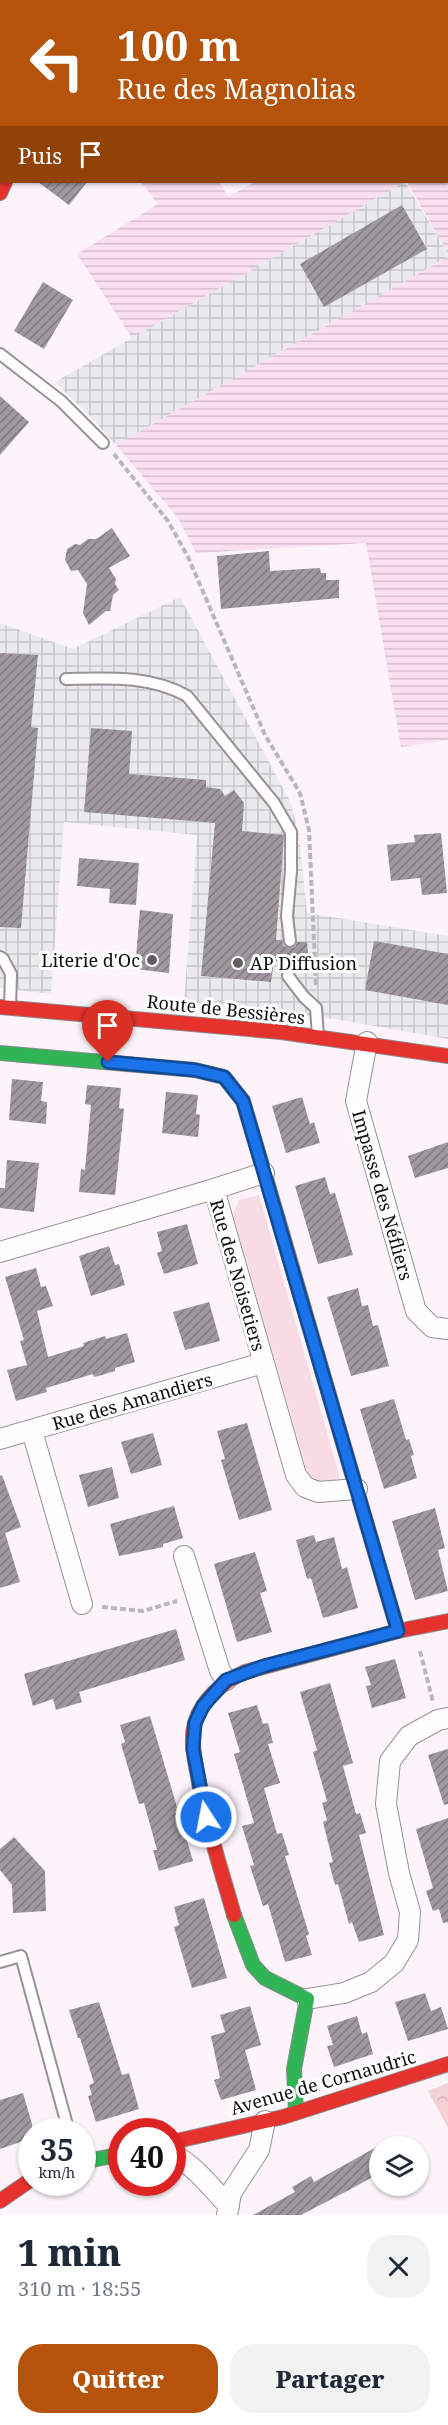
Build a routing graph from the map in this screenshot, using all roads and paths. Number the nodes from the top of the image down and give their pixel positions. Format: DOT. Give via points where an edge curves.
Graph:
graph roads {
  1 [pos="0,354"];
  2 [pos="103,443"];
  3 [pos="66,679"];
  4 [pos="290,941"];
  5 [pos="0,957"];
  6 [pos="290,963"];
  7 [pos="5,1008"];
  8 [pos="316,1008"];
  9 [pos="318,1036"];
  10 [pos="367,1042"];
  11 [pos="0,1053"];
  12 [pos="448,1056"];
  13 [pos="264,1173"];
  14 [pos="214,1189"];
  15 [pos="0,1252"];
  16 [pos="448,1329"];
  17 [pos="263,1363"];
  18 [pos="32,1431"];
  19 [pos="0,1438"];
  20 [pos="357,1489"];
  21 [pos="184,1556"];
  22 [pos="195,1596"];
  23 [pos="82,1605"];
  24 [pos="448,1621"];
  25 [pos="414,1628"];
  26 [pos="398,1631"];
  27 [pos="226,1680"];
  28 [pos="443,1719"];
  29 [pos="0,1962"];
  30 [pos="307,1999"];
  31 [pos="448,2064"];
  32 [pos="296,2112"];
  33 [pos="65,2118"];
  34 [pos="265,2121"];
  35 [pos="186,2139"];
  36 [pos="186,2163"];
  37 [pos="18,2187"];
  38 [pos="0,2201"];
  39 [pos="228,2210"];
  1 -- 2 [label="lane" via="61,401"];
  2 -- 8 [label="path" via="168,521 188,557 265,735 300,793 309,830"];
  3 -- 4 [label="lane" via="155,682 187,696 195,705 274,803 291,832 287,916"];
  5 -- 7 [label="lane" via="11,974"];
  6 -- 8 [label="lane" via="288,976"];
  7 -- 9 [label="street, Route de Bessières"];
  8 -- 9 [label="lane"];
  9 -- 10 [label="street, Route de Bessières"];
  10 -- 12 [label="street, Route de Bessières"];
  10 -- 16 [label="street, Impasse des Néfliers" via="356,1101 416,1311 432,1327"];
  11 -- 13 [label="street" via="195,1070 224,1077 243,1101"];
  13 -- 14 [label="street"];
  13 -- 20 [label="street"];
  14 -- 15 [label="street, Rue des Noisetiers"];
  14 -- 17 [label="street, Rue des Noisetiers"];
  17 -- 18 [label="street, Rue des Amandiers"];
  17 -- 20 [label="street, Rue des Noisetiers" via="296,1475 305,1487 318,1492"];
  18 -- 19 [label="street, Rue des Amandiers"];
  18 -- 23 [label="street"];
  20 -- 26 [label="street"];
  21 -- 22 [label="street"];
  22 -- 23 [label="path" via="143,1611"];
  22 -- 27 [label="street"];
  24 -- 25 [label="street"];
  25 -- 26 [label="street"];
  25 -- 28 [label="path"];
  26 -- 27 [label="street" via="264,1666"];
  27 -- 30 [label="street" via="203,1706 195,1723 193,1749 206,1817 241,1938 253,1965 265,1978"];
  28 -- 30 [label="street" via="409,1736 390,1761 386,1804 410,1912 408,1940 394,1963 371,1982 344,1993"];
  29 -- 33 [label="lane" via="21,1956"];
  30 -- 32 [label="street" via="292,2075"];
  31 -- 32 [label="street, Avenue de Cornaudric"];
  32 -- 34 [label="street, Avenue de Cornaudric"];
  34 -- 35 [label="street, Avenue de Cornaudric"];
  34 -- 39 [label="street" via="259,2150 231,2193"];
  36 -- 39 [label="street" via="200,2172"];
  37 -- 38 [label="street"];
}
